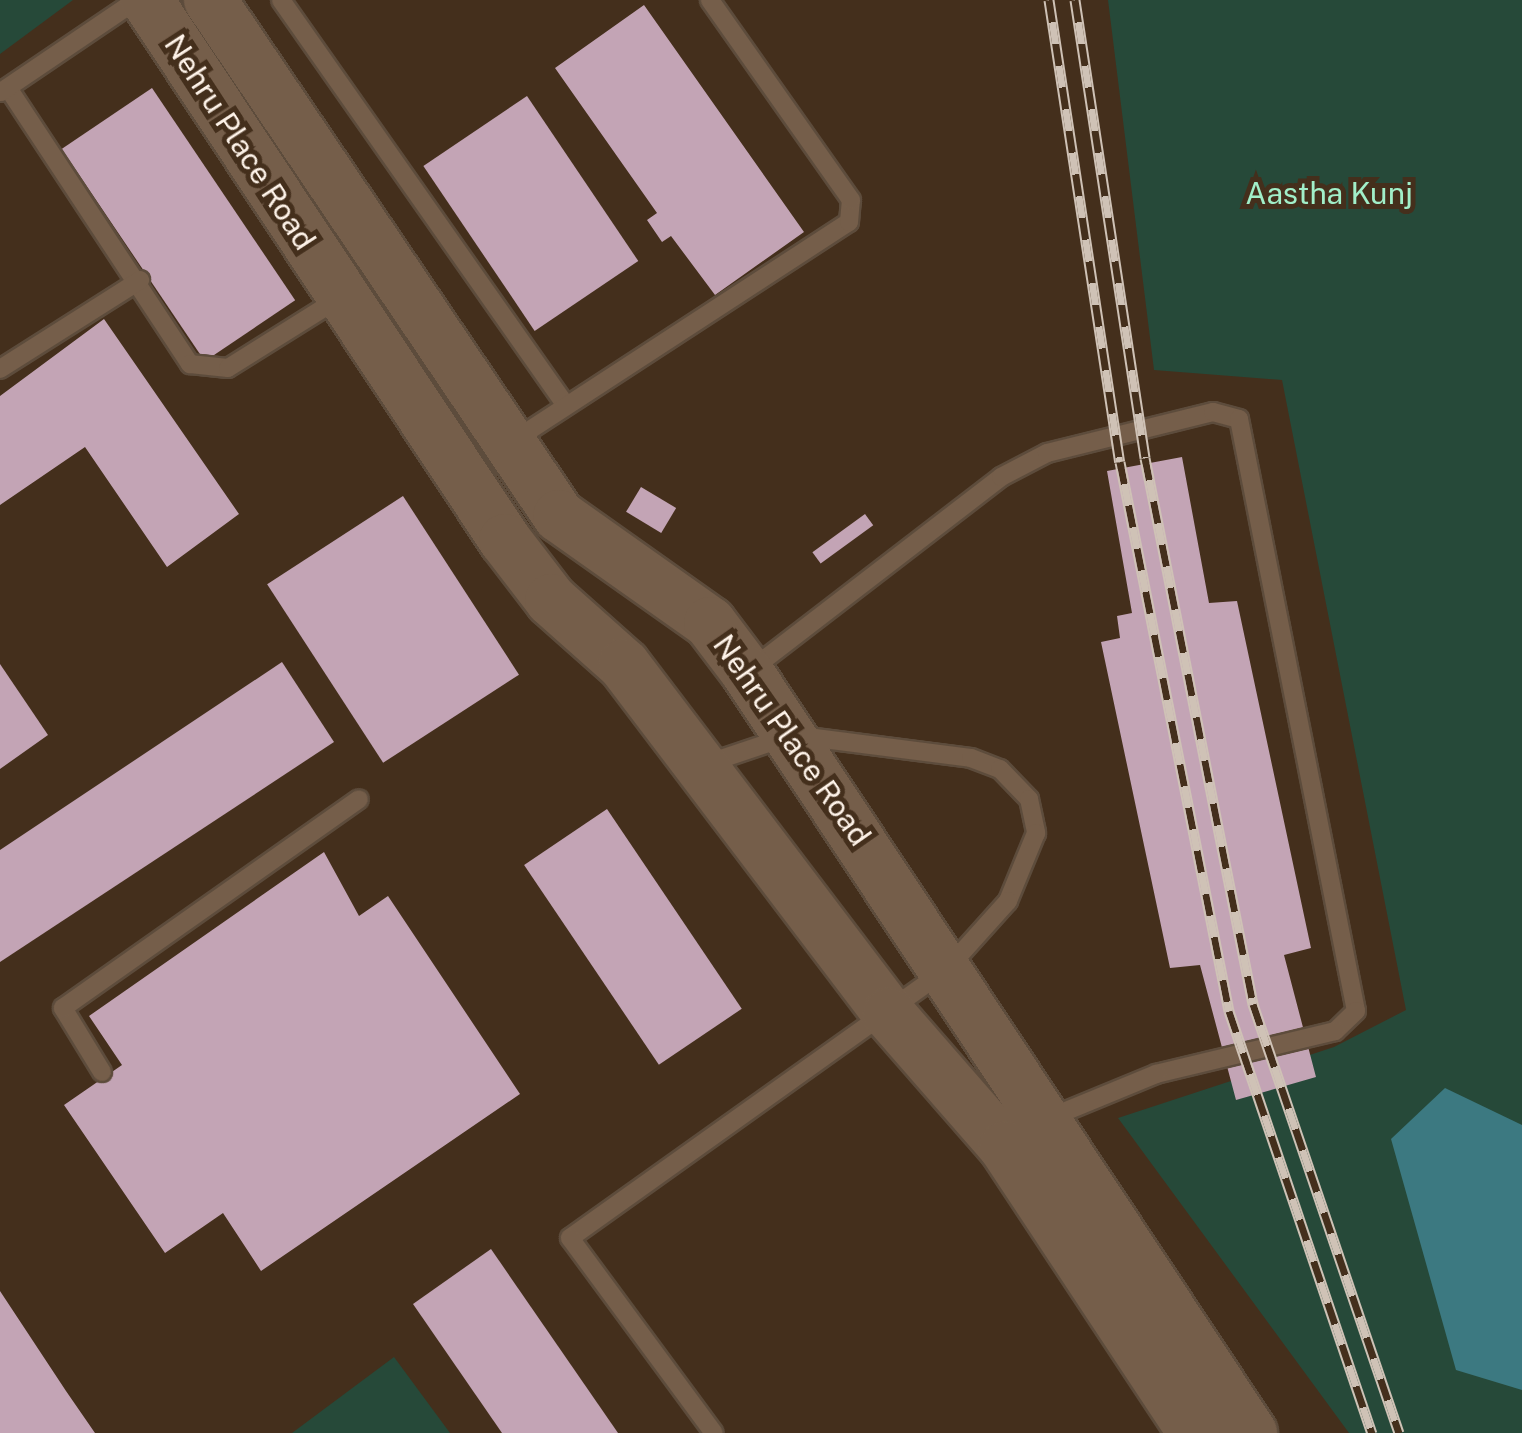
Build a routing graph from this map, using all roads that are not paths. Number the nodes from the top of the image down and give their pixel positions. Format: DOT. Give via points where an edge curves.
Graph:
graph roads {
  1 [pos="138,0"];
  2 [pos="147,0"];
  3 [pos="281,0"];
  4 [pos="710,0"];
  5 [pos="217,2"];
  6 [pos="4,91"];
  7 [pos="140,280"];
  8 [pos="342,297"];
  9 [pos="0,369"];
  10 [pos="565,404"];
  11 [pos="511,442"];
  12 [pos="747,672"];
  13 [pos="792,734"];
  14 [pos="700,766"];
  15 [pos="359,799"];
  16 [pos="946,969"];
  17 [pos="889,1014"];
  18 [pos="102,1072"];
  19 [pos="1023,1135"];
  20 [pos="714,1433"];
  21 [pos="1194,1433"];
  22 [pos="1251,1433"];
  1 -- 6 [label="lane"];
  2 -- 8 [label="street, Nehru Place Road"];
  3 -- 10 [label="lane"];
  4 -- 10 [label="lane" via="851,200 849,222"];
  5 -- 11 [label="street, Nehru Place Road"];
  6 -- 7 [label="lane"];
  7 -- 8 [label="lane" via="190,364 228,368"];
  7 -- 9 [label="lane"];
  8 -- 14 [label="street, Nehru Place Road" via="535,581 624,665"];
  10 -- 11 [label="lane"];
  11 -- 12 [label="street, Nehru Place Road" via="558,516 710,623"];
  12 -- 13 [label="street, Nehru Place Road"];
  12 -- 19 [label="lane" via="1001,477 1047,453 1213,412 1239,419 1356,1011 1335,1031 1156,1074"];
  13 -- 14 [label="lane"];
  13 -- 16 [label="street, Nehru Place Road"];
  13 -- 16 [label="lane" via="971,758 1000,769 1029,800 1036,832 1028,867"];
  14 -- 17 [label="street, Nehru Place Road"];
  15 -- 18 [label="lane" via="63,1008"];
  16 -- 17 [label="lane"];
  16 -- 19 [label="street, Nehru Place Road"];
  17 -- 19 [label="street, Nehru Place Road"];
  17 -- 20 [label="lane" via="570,1238"];
  19 -- 21 [label="street, Nehru Place Road"];
  19 -- 22 [label="street, Nehru Place Road"];
}
